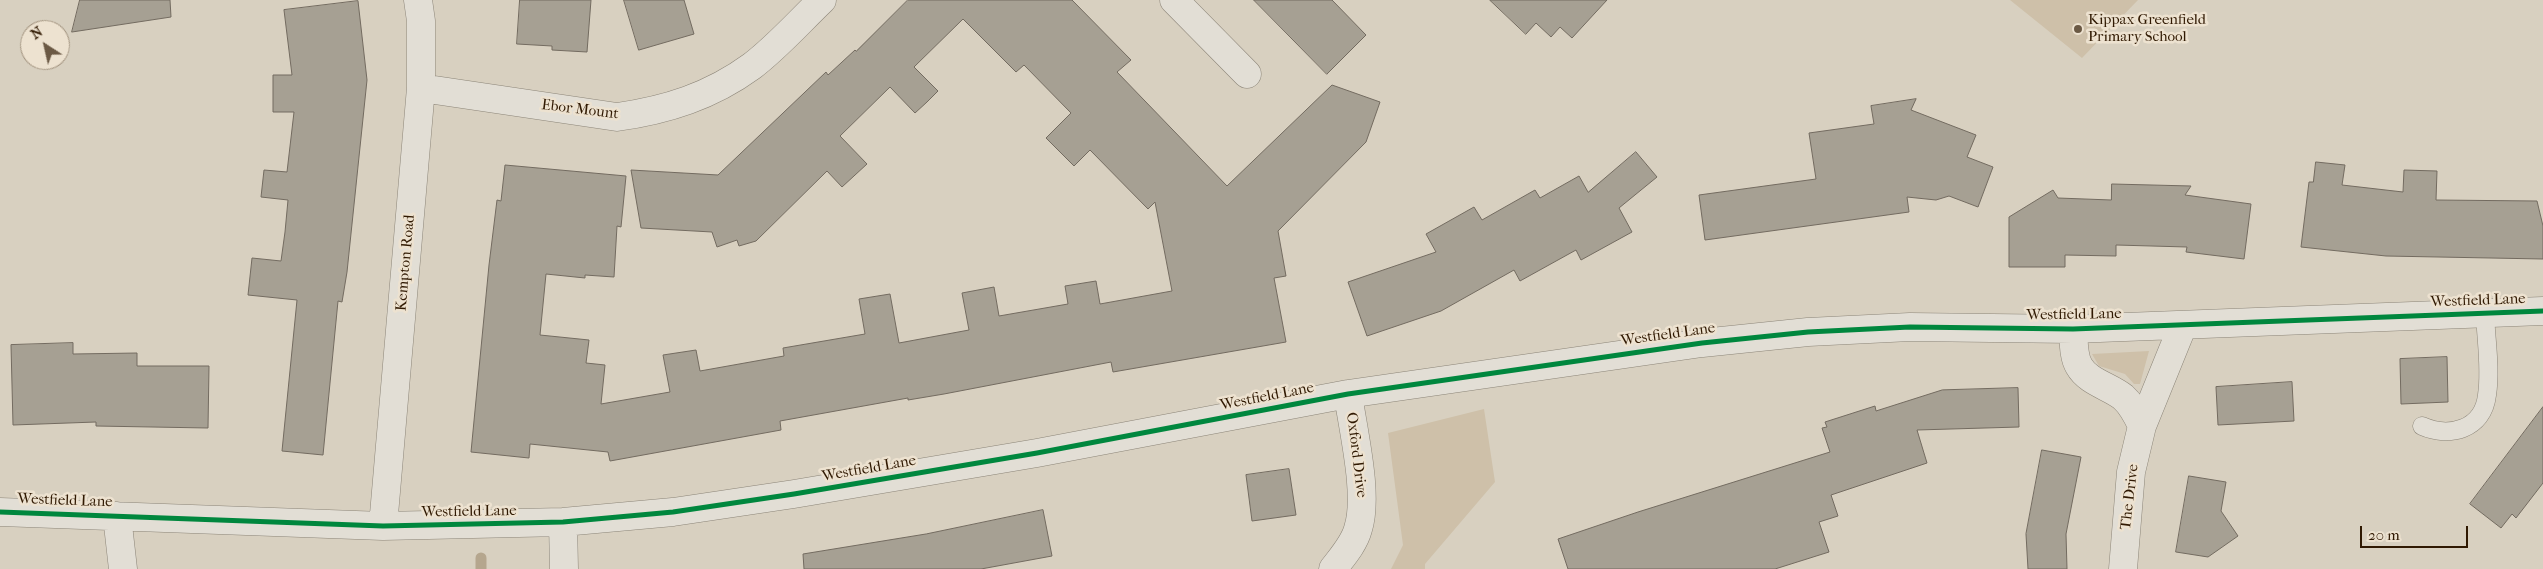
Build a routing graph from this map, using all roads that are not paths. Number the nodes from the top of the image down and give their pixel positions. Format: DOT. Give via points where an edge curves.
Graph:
graph roads {
  1 [pos="418,0"];
  2 [pos="822,0"];
  3 [pos="1174,0"];
  4 [pos="1247,74"];
  5 [pos="421,88"];
  6 [pos="2543,311"];
  7 [pos="2486,313"];
  8 [pos="2183,325"];
  9 [pos="2073,329"];
  10 [pos="1348,394"];
  11 [pos="2142,426"];
  12 [pos="2422,426"];
  13 [pos="0,512"];
  14 [pos="117,516"];
  15 [pos="562,522"];
  16 [pos="383,526"];
  17 [pos="123,569"];
  18 [pos="564,569"];
  19 [pos="1333,569"];
  20 [pos="2123,569"];
  1 -- 5 [label="street, Kempton Road"];
  2 -- 5 [label="street, Ebor Mount" via="753,65 729,82 684,102 646,113 617,117"];
  3 -- 4 [label="street"];
  5 -- 16 [label="street, Kempton Road"];
  6 -- 7 [label="street, Westfield Lane"];
  7 -- 8 [label="street, Westfield Lane"];
  7 -- 12 [label="lane" via="2488,396 2483,410 2475,421 2449,433 2434,432"];
  8 -- 9 [label="street, Westfield Lane"];
  8 -- 11 [label="street, The Drive"];
  9 -- 10 [label="street, Westfield Lane" via="1910,327 1808,332 1702,343"];
  9 -- 11 [label="street" via="2078,365 2085,374 2124,398"];
  10 -- 15 [label="street, Westfield Lane" via="1038,453 794,494 674,512"];
  10 -- 19 [label="street, Oxford Drive" via="1362,514 1358,531"];
  11 -- 20 [label="street, The Drive" via="2131,472"];
  13 -- 14 [label="street, Westfield Lane"];
  14 -- 16 [label="street, Westfield Lane"];
  14 -- 17 [label="street"];
  15 -- 16 [label="street, Westfield Lane"];
  15 -- 18 [label="street"];
}
